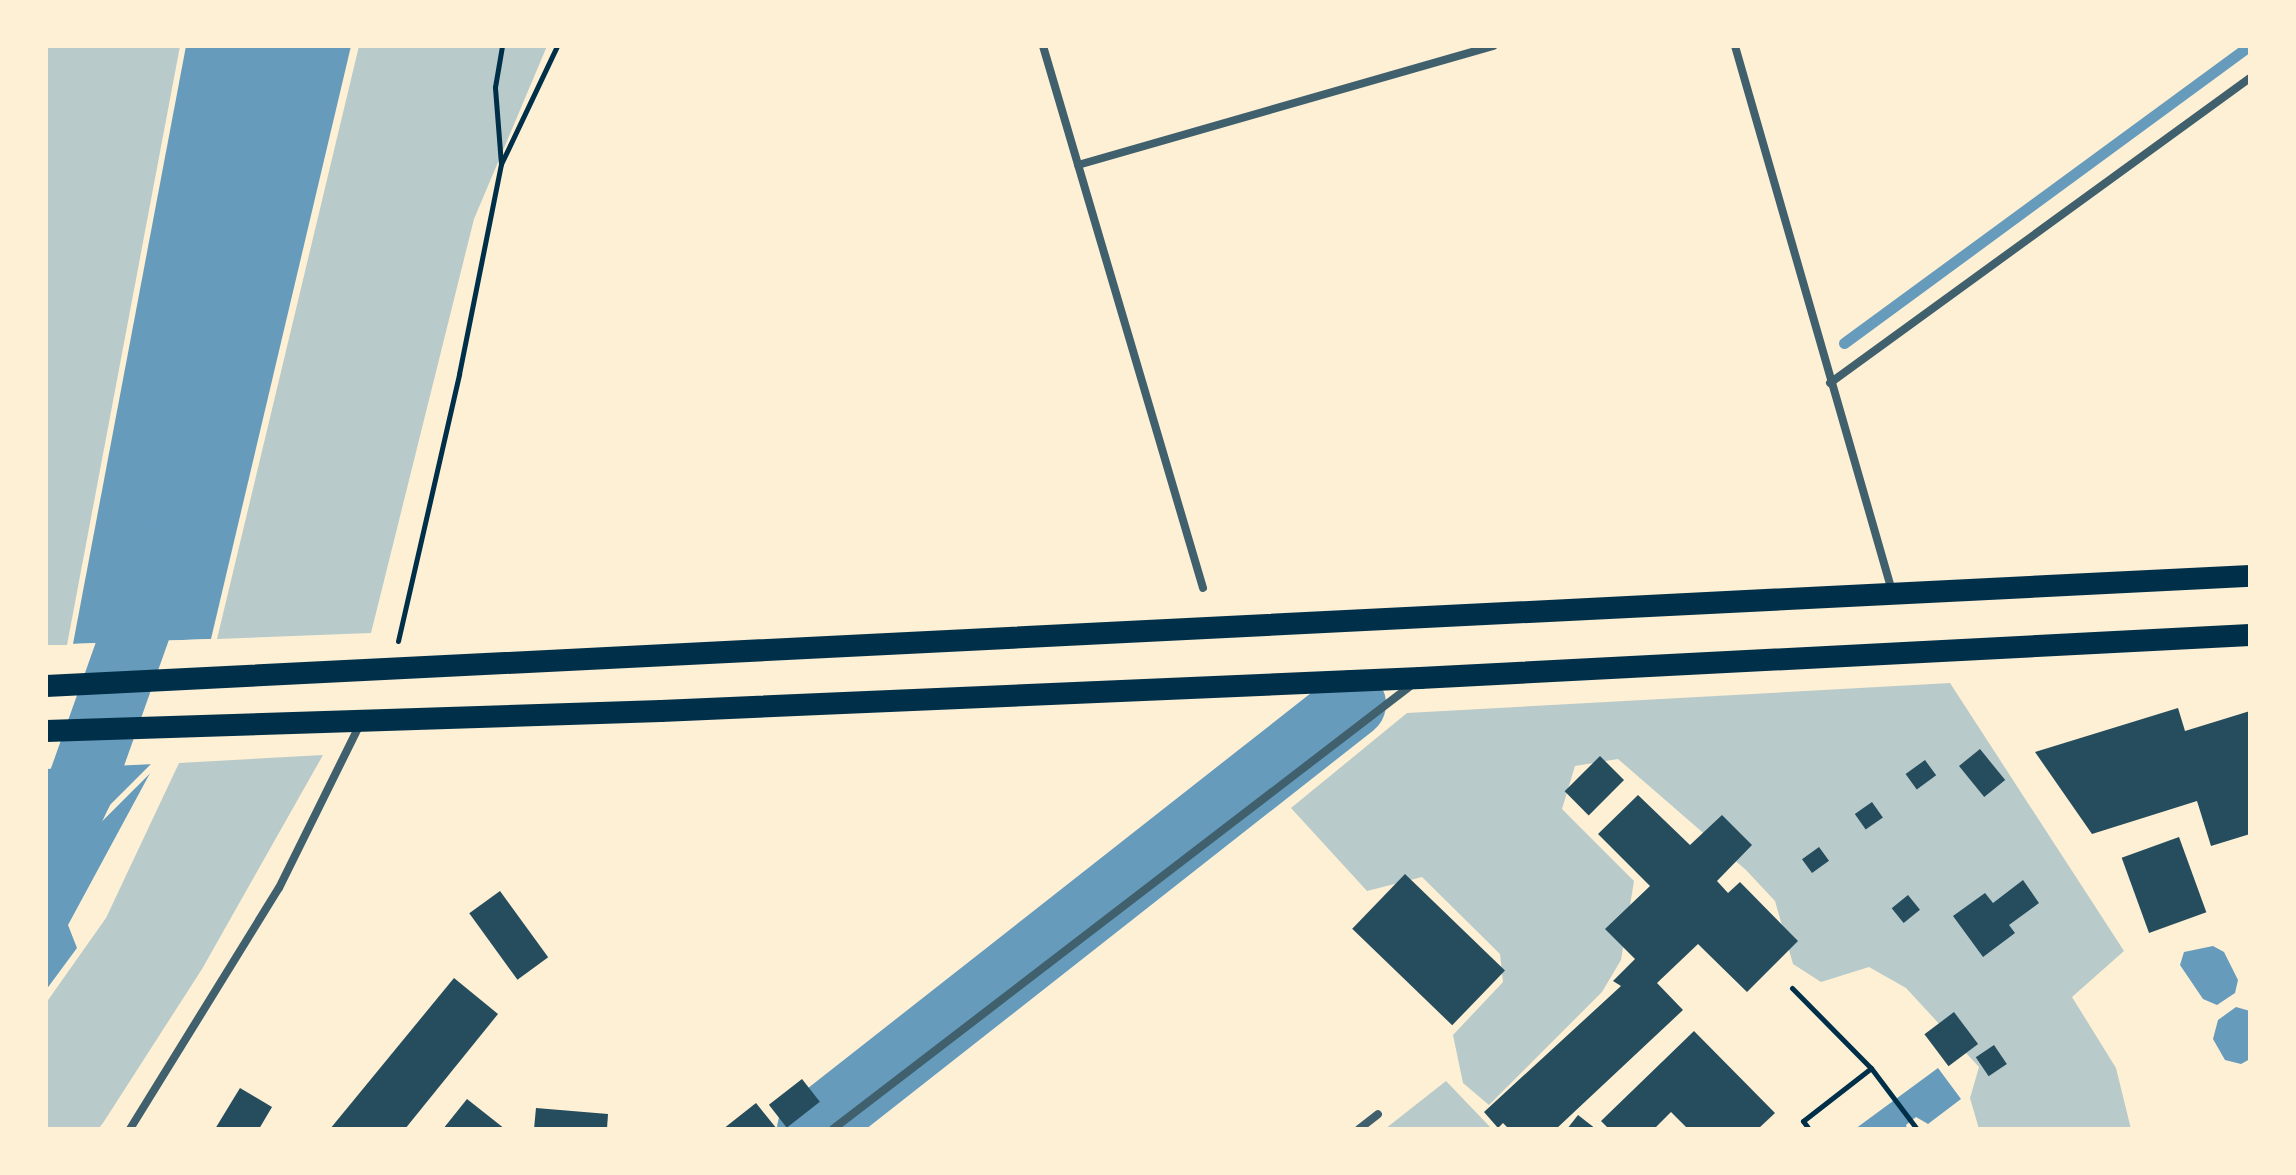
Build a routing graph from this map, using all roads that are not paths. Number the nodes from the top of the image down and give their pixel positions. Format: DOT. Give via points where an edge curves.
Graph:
graph roads {
  1 [pos="1043,46"];
  2 [pos="1493,46"];
  3 [pos="1735,46"];
  4 [pos="2250,78"];
  5 [pos="1078,165"];
  6 [pos="1830,383"];
  7 [pos="2250,576"];
  8 [pos="1203,588"];
  9 [pos="1893,595"];
  10 [pos="2250,635"];
  11 [pos="1420,678"];
  12 [pos="46,686"];
  13 [pos="362,719"];
  14 [pos="46,731"];
  15 [pos="1378,1114"];
  16 [pos="130,1129"];
  17 [pos="833,1129"];
  18 [pos="1359,1129"];
  1 -- 5 [label="street"];
  2 -- 5 [label="street"];
  3 -- 6 [label="street"];
  4 -- 6 [label="street"];
  5 -- 8 [label="street"];
  6 -- 9 [label="street"];
  7 -- 9 [label="highway"];
  9 -- 12 [label="highway"];
  10 -- 11 [label="highway"];
  11 -- 13 [label="highway" via="677,711"];
  11 -- 17 [label="street"];
  13 -- 14 [label="highway"];
  13 -- 16 [label="street" via="279,888"];
  15 -- 18 [label="street"];
}
